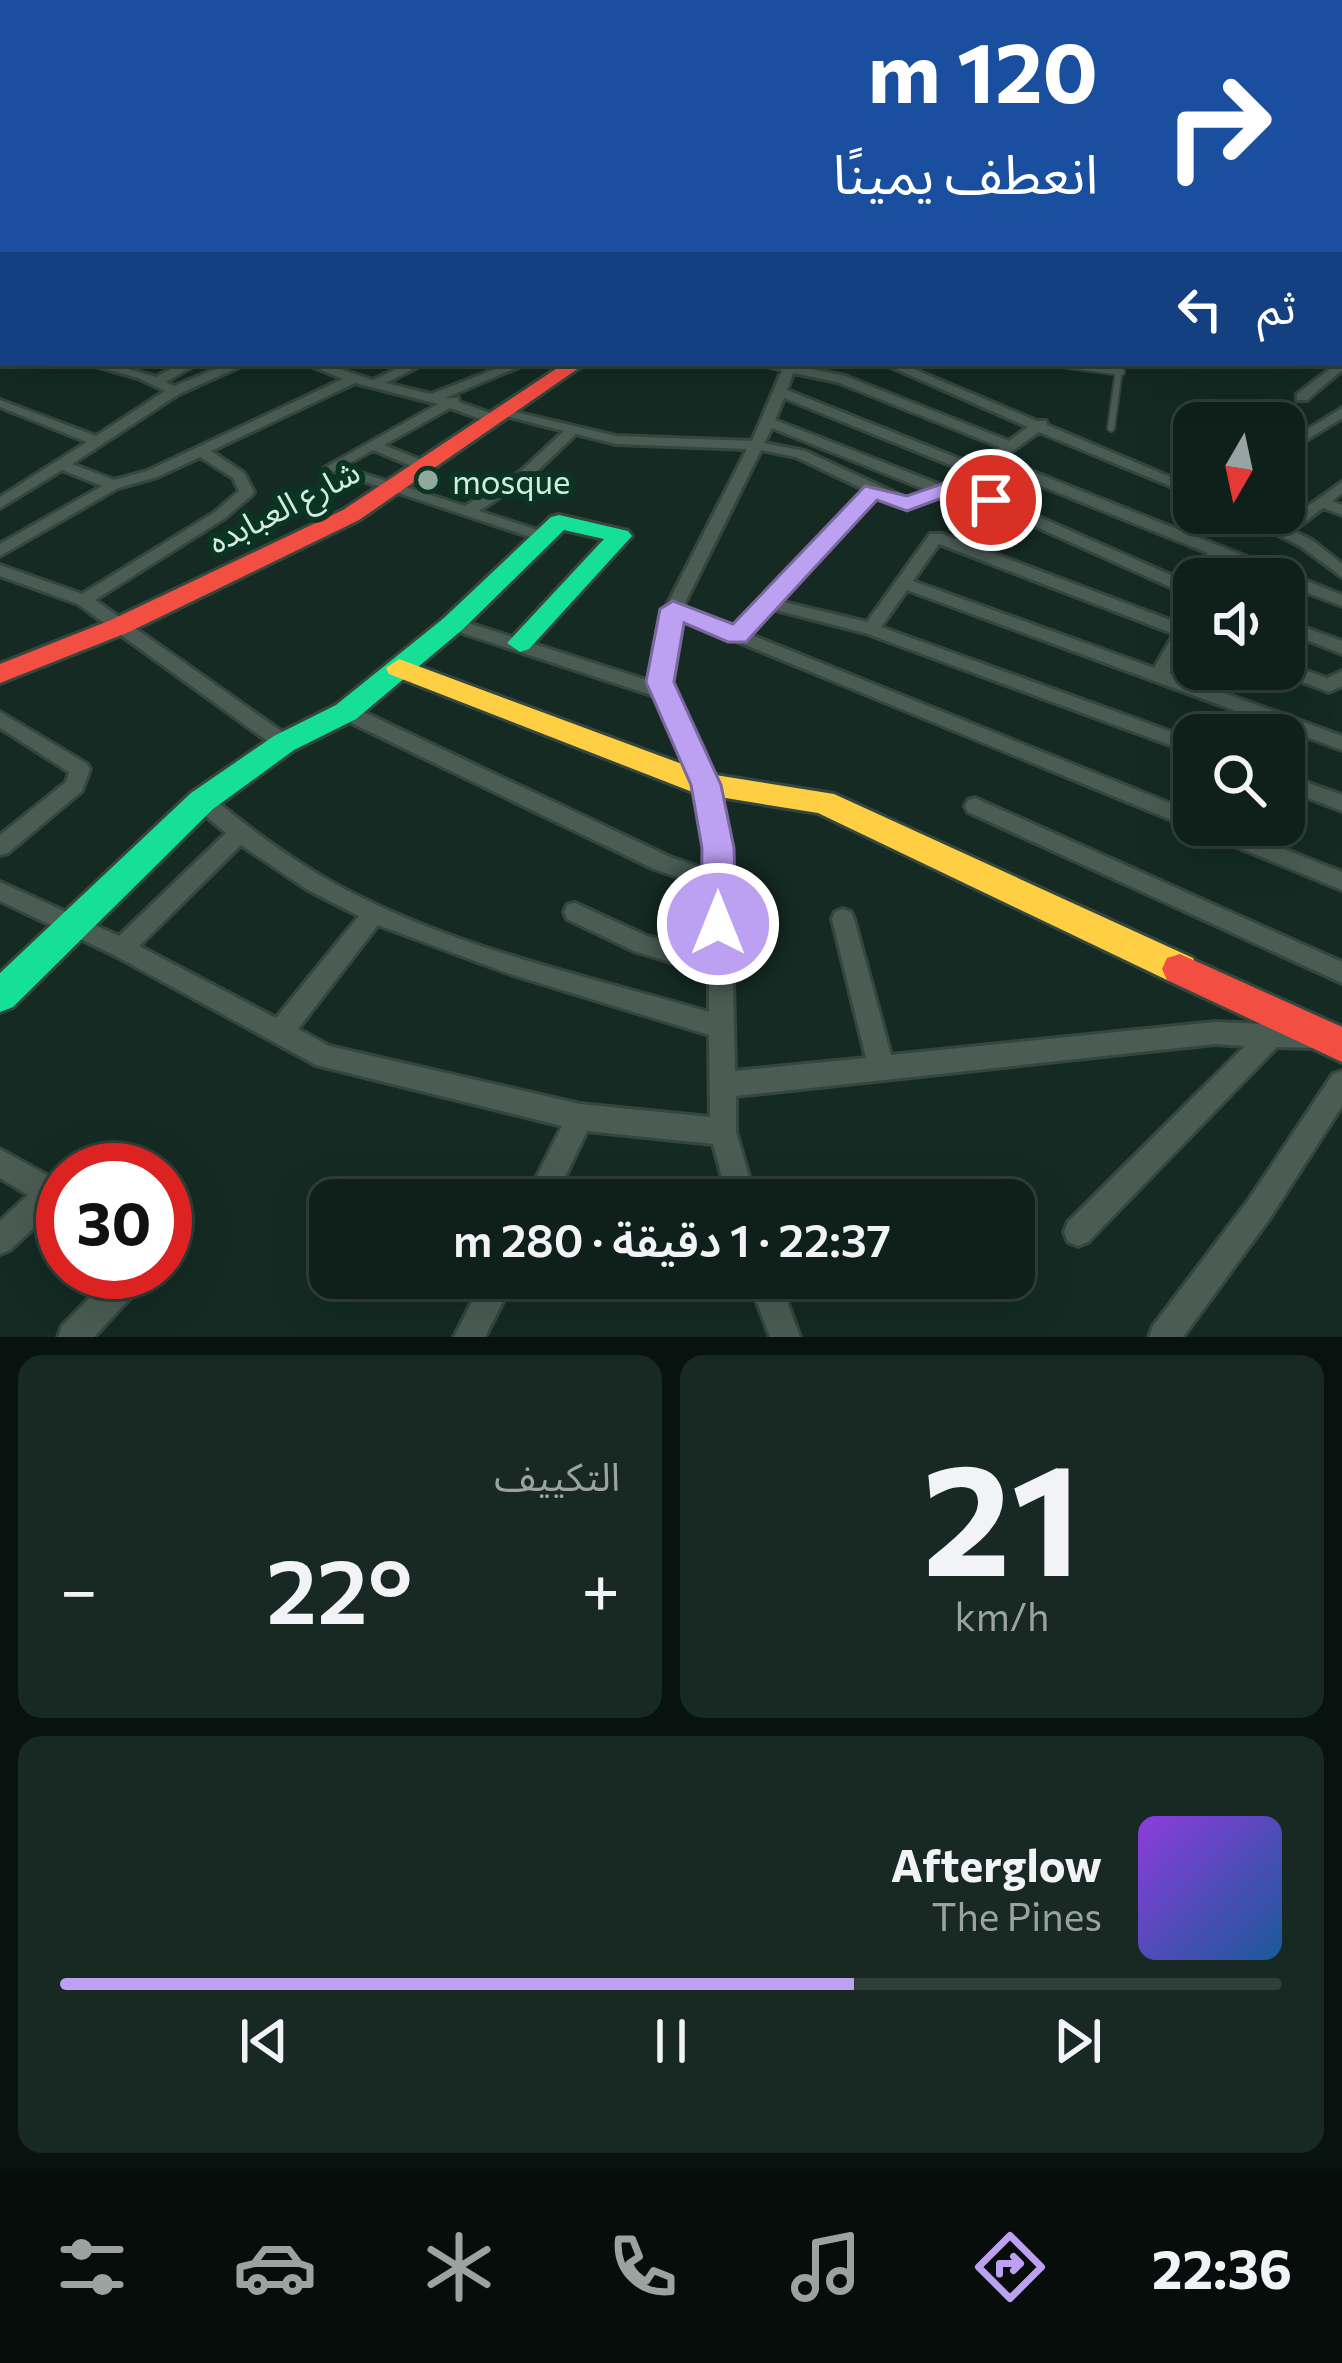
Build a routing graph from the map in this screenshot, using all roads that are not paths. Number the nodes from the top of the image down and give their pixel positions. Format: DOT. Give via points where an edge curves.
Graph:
graph roads {
  1 [pos="101,366"];
  2 [pos="186,366"];
  3 [pos="235,366"];
  4 [pos="317,366"];
  5 [pos="413,366"];
  6 [pos="514,366"];
  7 [pos="568,366"];
  8 [pos="790,366"];
  9 [pos="793,366"];
  10 [pos="896,366"];
  11 [pos="1338,366"];
  12 [pos="1120,368"];
  13 [pos="350,381"];
  14 [pos="157,382"];
  15 [pos="375,384"];
  16 [pos="174,391"];
  17 [pos="780,392"];
  18 [pos="436,397"];
  19 [pos="1302,398"];
  20 [pos="453,401"];
  21 [pos="2,403"];
  22 [pos="1342,412"];
  23 [pos="496,414"];
  24 [pos="768,422"];
  25 [pos="1041,424"];
  26 [pos="1111,428"];
  27 [pos="570,433"];
  28 [pos="1305,436"];
  29 [pos="95,440"];
  30 [pos="371,445"];
  31 [pos="755,445"];
  32 [pos="1008,445"];
  33 [pos="201,452"];
  34 [pos="980,463"];
  35 [pos="60,464"];
  36 [pos="426,467"];
  37 [pos="1173,483"];
  38 [pos="113,484"];
  39 [pos="1342,486"];
  40 [pos="947,487"];
  41 [pos="397,488"];
  42 [pos="873,490"];
  43 [pos="1321,502"];
  44 [pos="0,504"];
  45 [pos="471,509"];
  46 [pos="1342,511"];
  47 [pos="1305,514"];
  48 [pos="1290,534"];
  49 [pos="542,536"];
  50 [pos="0,550"];
  51 [pos="1219,551"];
  52 [pos="1213,558"];
  53 [pos="0,570"];
  54 [pos="1342,572"];
  55 [pos="1173,582"];
  56 [pos="904,583"];
  57 [pos="84,600"];
  58 [pos="1342,601"];
  59 [pos="772,604"];
  60 [pos="673,609"];
  61 [pos="453,624"];
  62 [pos="120,626"];
  63 [pos="1173,627"];
  64 [pos="871,629"];
  65 [pos="1305,634"];
  66 [pos="737,636"];
  67 [pos="520,644"];
  68 [pos="1342,648"];
  69 [pos="1173,655"];
  70 [pos="399,668"];
  71 [pos="0,674"];
  72 [pos="1159,675"];
  73 [pos="1305,677"];
  74 [pos="1342,677"];
  75 [pos="666,693"];
  76 [pos="346,712"];
  77 [pos="2,723"];
  78 [pos="1173,739"];
  79 [pos="284,743"];
  80 [pos="1342,743"];
  81 [pos="706,785"];
  82 [pos="1305,789"];
  83 [pos="202,801"];
  84 [pos="1342,803"];
  85 [pos="975,806"];
  86 [pos="1173,814"];
  87 [pos="238,835"];
  88 [pos="1253,846"];
  89 [pos="0,847"];
  90 [pos="1342,881"];
  91 [pos="720,883"];
  92 [pos="0,891"];
  93 [pos="575,911"];
  94 [pos="372,916"];
  95 [pos="842,919"];
  96 [pos="68,927"];
  97 [pos="122,948"];
  98 [pos="717,966"];
  99 [pos="1342,973"];
  100 [pos="0,996"];
  101 [pos="718,1026"];
  102 [pos="279,1034"];
  103 [pos="1271,1036"];
  104 [pos="1332,1042"];
  105 [pos="882,1070"];
  106 [pos="1342,1083"];
  107 [pos="721,1085"];
  108 [pos="580,1118"];
  109 [pos="723,1132"];
  110 [pos="0,1163"];
  111 [pos="550,1179"];
  112 [pos="736,1179"];
  113 [pos="36,1184"];
  114 [pos="36,1212"];
  115 [pos="1078,1232"];
  116 [pos="0,1240"];
  117 [pos="109,1299"];
  118 [pos="489,1299"];
  119 [pos="776,1299"];
  120 [pos="73,1337"];
  121 [pos="469,1337"];
  122 [pos="785,1337"];
  123 [pos="1164,1337"];
  1 -- 14 [label="street"];
  2 -- 14 [label="street"];
  3 -- 16 [label="street"];
  4 -- 13 [label="street"];
  5 -- 15 [label="street"];
  6 -- 18 [label="street"];
  7 -- 23 [label="street, شارع العبابده"];
  8 -- 17 [label="street"];
  9 -- 32 [label="street"];
  10 -- 25 [label="street"];
  11 -- 19 [label="street"];
  12 -- 26 [label="lane"];
  13 -- 15 [label="street"];
  13 -- 33 [label="street"];
  14 -- 16 [label="street"];
  15 -- 18 [label="street"];
  16 -- 29 [label="street"];
  17 -- 24 [label="street"];
  17 -- 34 [label="street"];
  18 -- 20 [label="street"];
  20 -- 23 [label="street"];
  20 -- 30 [label="street"];
  21 -- 29 [label="street"];
  22 -- 28 [label="street"];
  23 -- 27 [label="street"];
  23 -- 36 [label="street, شارع العبابده"];
  24 -- 31 [label="street"];
  24 -- 40 [label="street"];
  25 -- 32 [label="street"];
  25 -- 37 [label="street"];
  27 -- 31 [label="street"];
  27 -- 45 [label="street"];
  29 -- 35 [label="street"];
  30 -- 36 [label="street"];
  30 -- 41 [label="street" via="331,468"];
  31 -- 42 [label="street" via="820,462"];
  31 -- 60 [label="street"];
  32 -- 34 [label="street"];
  33 -- 38 [label="street"];
  33 -- 57 [label="street" via="239,476 248,492"];
  34 -- 40 [label="street"];
  34 -- 51 [label="street"];
  35 -- 38 [label="street"];
  35 -- 44 [label="street"];
  36 -- 41 [label="street, شارع العبابده"];
  38 -- 50 [label="street"];
  39 -- 43 [label="street"];
  40 -- 42 [label="street" via="907,504"];
  40 -- 55 [label="street"];
  41 -- 45 [label="street"];
  41 -- 62 [label="street, شارع العبابده"];
  42 -- 59 [label="street"];
  43 -- 46 [label="street"];
  43 -- 47 [label="street"];
  45 -- 49 [label="street"];
  48 -- 54 [label="street"];
  49 -- 61 [label="street"];
  49 -- 67 [label="street" via="566,520 620,536"];
  51 -- 52 [label="street"];
  51 -- 58 [label="street"];
  53 -- 57 [label="street"];
  56 -- 63 [label="street" via="936,537"];
  56 -- 64 [label="street"];
  56 -- 72 [label="street"];
  57 -- 62 [label="street"];
  59 -- 64 [label="street"];
  59 -- 66 [label="street"];
  60 -- 66 [label="street"];
  60 -- 75 [label="street" via="662,656"];
  61 -- 67 [label="street"];
  61 -- 70 [label="street"];
  62 -- 71 [label="street, شارع العبابده"];
  62 -- 79 [label="street"];
  64 -- 78 [label="street"];
  65 -- 68 [label="street"];
  66 -- 86 [label="street"];
  67 -- 75 [label="street"];
  69 -- 72 [label="street"];
  70 -- 76 [label="street"];
  70 -- 81 [label="street"];
  72 -- 80 [label="street"];
  73 -- 74 [label="street" via="1329,686"];
  75 -- 81 [label="street"];
  76 -- 79 [label="street"];
  76 -- 91 [label="street"];
  77 -- 89 [label="street" via="80,770 80,778"];
  79 -- 83 [label="street"];
  81 -- 91 [label="street"];
  81 -- 104 [label="street" via="824,802"];
  82 -- 84 [label="street"];
  83 -- 87 [label="street"];
  83 -- 96 [label="street"];
  85 -- 99 [label="street"];
  87 -- 94 [label="street"];
  87 -- 97 [label="street"];
  88 -- 90 [label="street"];
  91 -- 98 [label="street"];
  92 -- 96 [label="street"];
  93 -- 98 [label="street" via="642,944"];
  94 -- 101 [label="street"];
  94 -- 102 [label="street"];
  95 -- 105 [label="street"];
  96 -- 97 [label="street"];
  96 -- 100 [label="street"];
  97 -- 102 [label="street"];
  98 -- 101 [label="street"];
  101 -- 107 [label="street"];
  102 -- 108 [label="street" via="325,1058"];
  103 -- 104 [label="street"];
  103 -- 105 [label="street" via="1215,1033"];
  103 -- 115 [label="street"];
  105 -- 107 [label="street"];
  106 -- 123 [label="street"];
  107 -- 109 [label="street"];
  108 -- 109 [label="street"];
  108 -- 111 [label="street"];
  109 -- 112 [label="street"];
  110 -- 113 [label="street"];
  114 -- 116 [label="street"];
  117 -- 120 [label="street"];
  118 -- 121 [label="street"];
  119 -- 122 [label="street"];
}
